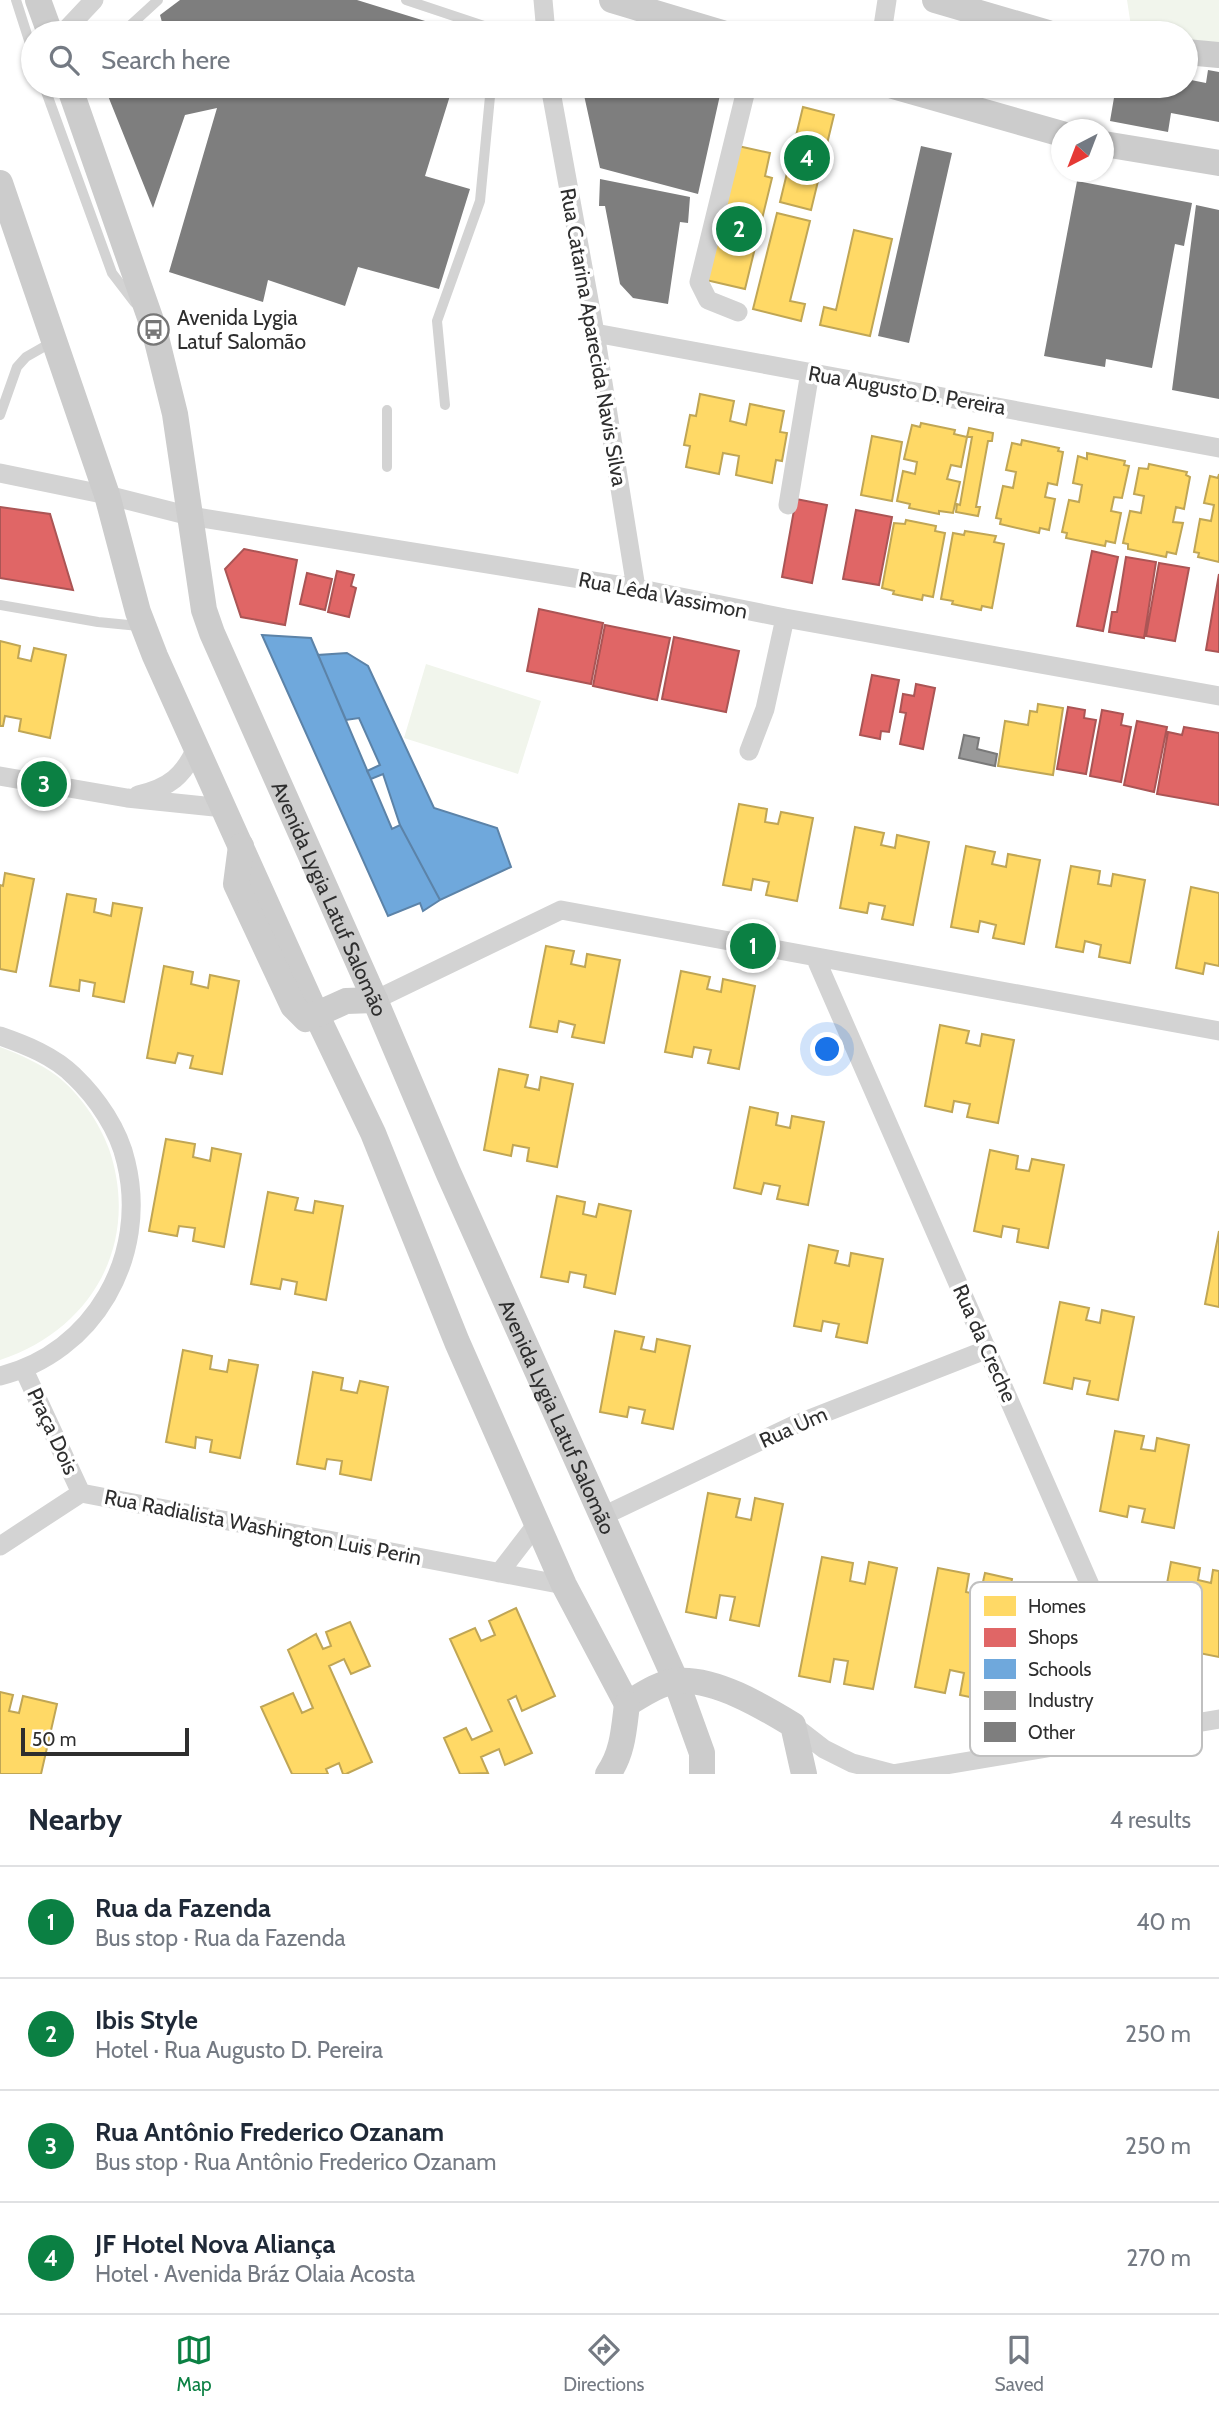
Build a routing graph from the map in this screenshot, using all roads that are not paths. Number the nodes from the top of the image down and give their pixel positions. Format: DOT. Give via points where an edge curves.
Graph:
graph roads {
  1 [pos="16,0"];
  2 [pos="38,0"];
  3 [pos="93,0"];
  4 [pos="158,0"];
  5 [pos="543,0"];
  6 [pos="612,0"];
  7 [pos="887,0"];
  8 [pos="935,0"];
  9 [pos="404,1"];
  10 [pos="23,21"];
  11 [pos="46,21"];
  12 [pos="74,21"];
  13 [pos="135,21"];
  14 [pos="468,21"];
  15 [pos="545,21"];
  16 [pos="682,21"];
  17 [pos="884,21"];
  18 [pos="1007,21"];
  19 [pos="1198,53"];
  20 [pos="1219,55"];
  21 [pos="48,98"];
  22 [pos="73,98"];
  23 [pos="490,98"];
  24 [pos="552,98"];
  25 [pos="744,98"];
  26 [pos="935,98"];
  27 [pos="1051,131"];
  28 [pos="1114,146"];
  29 [pos="1219,163"];
  30 [pos="0,183"];
  31 [pos="738,312"];
  32 [pos="154,329"];
  33 [pos="595,333"];
  34 [pos="54,341"];
  35 [pos="810,372"];
  36 [pos="445,405"];
  37 [pos="387,410"];
  38 [pos="0,415"];
  39 [pos="1219,448"];
  40 [pos="387,467"];
  41 [pos="0,474"];
  42 [pos="107,495"];
  43 [pos="788,505"];
  44 [pos="190,516"];
  45 [pos="636,588"];
  46 [pos="0,605"];
  47 [pos="785,618"];
  48 [pos="143,626"];
  49 [pos="1219,696"];
  50 [pos="197,746"];
  51 [pos="749,751"];
  52 [pos="0,776"];
  53 [pos="127,798"];
  54 [pos="224,808"];
  55 [pos="815,957"];
  56 [pos="375,1000"];
  57 [pos="316,1014"];
  58 [pos="1219,1031"];
  59 [pos="0,1036"];
  60 [pos="988,1349"];
  61 [pos="24,1370"];
  62 [pos="0,1376"];
  63 [pos="81,1493"];
  64 [pos="603,1516"];
  65 [pos="536,1525"];
  66 [pos="0,1546"];
  67 [pos="499,1573"];
  68 [pos="1089,1582"];
  69 [pos="564,1585"];
  70 [pos="676,1681"];
  71 [pos="627,1704"];
  72 [pos="793,1725"];
  73 [pos="997,1756"];
  74 [pos="608,1774"];
  75 [pos="702,1774"];
  76 [pos="804,1774"];
  77 [pos="893,1774"];
  1 -- 10 [label="lane"];
  2 -- 11 [label="main road"];
  3 -- 12 [label="street"];
  4 -- 13 [label="lane"];
  5 -- 15 [label="street"];
  6 -- 16 [label="main road"];
  7 -- 17 [label="street"];
  8 -- 18 [label="main road"];
  9 -- 14 [label="lane"];
  19 -- 20 [label="main road"];
  21 -- 32 [label="lane" via="112,273"];
  22 -- 32 [label="main road, Avenida Lygia Latuf Salomão"];
  23 -- 36 [label="lane" via="480,201 437,321"];
  24 -- 33 [label="street, Rua Catarina Aparecida Navis Silva"];
  25 -- 31 [label="street" via="699,282 708,300"];
  26 -- 27 [label="main road"];
  28 -- 29 [label="main road"];
  30 -- 34 [label="main road"];
  32 -- 44 [label="main road, Avenida Lygia Latuf Salomão" via="175,414"];
  33 -- 35 [label="street, Rua Augusto D. Pereira"];
  33 -- 45 [label="street, Rua Catarina Aparecida Navis Silva"];
  34 -- 38 [label="lane" via="17,367"];
  34 -- 42 [label="main road"];
  35 -- 39 [label="street, Rua Augusto D. Pereira"];
  35 -- 43 [label="street"];
  37 -- 40 [label="lane"];
  41 -- 42 [label="street, Rua Lêda Vassimon"];
  42 -- 44 [label="street, Rua Lêda Vassimon"];
  42 -- 48 [label="main road"];
  44 -- 45 [label="street, Rua Lêda Vassimon"];
  44 -- 56 [label="main road, Avenida Lygia Latuf Salomão" via="204,610 212,633"];
  45 -- 47 [label="street, Rua Lêda Vassimon"];
  46 -- 48 [label="lane"];
  47 -- 49 [label="street, Rua Lêda Vassimon"];
  47 -- 51 [label="street" via="765,709"];
  48 -- 50 [label="main road"];
  50 -- 53 [label="street" via="189,765 175,779 158,790"];
  50 -- 54 [label="main road"];
  52 -- 53 [label="street"];
  53 -- 54 [label="street"];
  54 -- 57 [label="main road"];
  55 -- 56 [label="street" via="561,910"];
  55 -- 58 [label="street"];
  55 -- 60 [label="street, Rua da Creche"];
  56 -- 57 [label="main road" via="346,1001"];
  56 -- 64 [label="main road, Avenida Lygia Latuf Salomão"];
  57 -- 65 [label="main road" via="373,1133"];
  59 -- 61 [label="street" via="31,1046 73,1075 106,1114 126,1161 132,1211 124,1262 102,1307 67,1345"];
  60 -- 64 [label="street, Rua Um" via="794,1425"];
  60 -- 68 [label="street, Rua da Creche"];
  61 -- 62 [label="street"];
  61 -- 63 [label="street, Praça Dois"];
  63 -- 66 [label="street, Rua Radialista Washington Luis Perin"];
  63 -- 67 [label="street, Rua Radialista Washington Luis Perin"];
  64 -- 70 [label="main road, Avenida Lygia Latuf Salomão"];
  65 -- 67 [label="street"];
  65 -- 69 [label="main road"];
  67 -- 69 [label="street, Rua Radialista Washington Luis Perin"];
  69 -- 71 [label="main road"];
  70 -- 71 [label="main road"];
  70 -- 72 [label="main road" via="710,1685 756,1702"];
  70 -- 75 [label="main road, Avenida Lygia Latuf Salomão" via="702,1753"];
  71 -- 74 [label="main road" via="624,1736"];
  72 -- 76 [label="main road"];
  72 -- 77 [label="street" via="852,1763"];
  73 -- 77 [label="street"];
}
